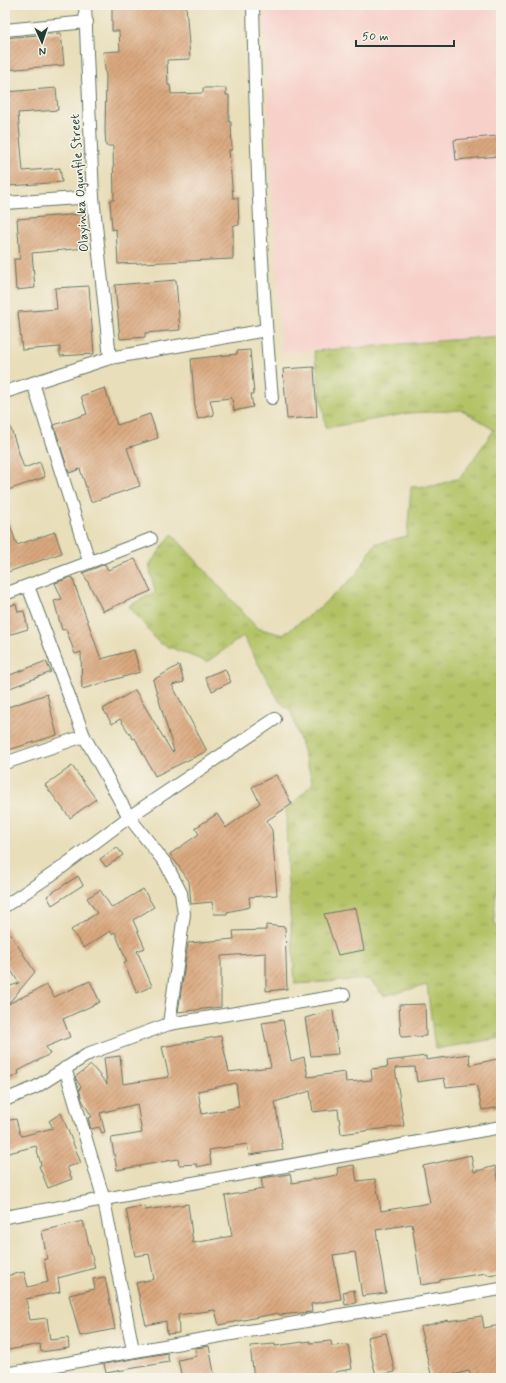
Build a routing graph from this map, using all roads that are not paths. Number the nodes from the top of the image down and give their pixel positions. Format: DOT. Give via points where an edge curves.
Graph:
graph roads {
  1 [pos="85,5"];
  2 [pos="253,5"];
  3 [pos="87,22"];
  4 [pos="5,30"];
  5 [pos="93,197"];
  6 [pos="5,203"];
  7 [pos="266,330"];
  8 [pos="110,358"];
  9 [pos="33,383"];
  10 [pos="5,392"];
  11 [pos="272,398"];
  12 [pos="151,539"];
  13 [pos="89,561"];
  14 [pos="28,586"];
  15 [pos="5,594"];
  16 [pos="275,719"];
  17 [pos="84,736"];
  18 [pos="5,763"];
  19 [pos="129,817"];
  20 [pos="5,906"];
  21 [pos="344,995"];
  22 [pos="169,1024"];
  23 [pos="66,1068"];
  24 [pos="5,1100"];
  25 [pos="501,1127"];
  26 [pos="104,1200"];
  27 [pos="5,1217"];
  28 [pos="501,1289"];
  29 [pos="133,1350"];
  30 [pos="5,1374"];
  1 -- 3 [label="street, Olayinka Ogunfile Street"];
  2 -- 7 [label="street"];
  3 -- 4 [label="street"];
  3 -- 5 [label="street, Olayinka Ogunfile Street"];
  5 -- 6 [label="street"];
  5 -- 8 [label="street, Olayinka Ogunfile Street"];
  7 -- 8 [label="street"];
  7 -- 11 [label="street"];
  8 -- 9 [label="street"];
  9 -- 10 [label="street"];
  9 -- 13 [label="street"];
  12 -- 13 [label="street"];
  13 -- 14 [label="street"];
  14 -- 15 [label="street"];
  14 -- 17 [label="street"];
  16 -- 19 [label="street"];
  17 -- 18 [label="street"];
  17 -- 19 [label="street"];
  19 -- 20 [label="street"];
  19 -- 22 [label="street" via="166,864 181,893 184,914"];
  21 -- 22 [label="street"];
  22 -- 23 [label="street" via="90,1053"];
  23 -- 24 [label="street" via="36,1087"];
  23 -- 26 [label="street"];
  25 -- 26 [label="street"];
  26 -- 27 [label="street"];
  26 -- 29 [label="street"];
  28 -- 29 [label="street"];
  29 -- 30 [label="street"];
}
